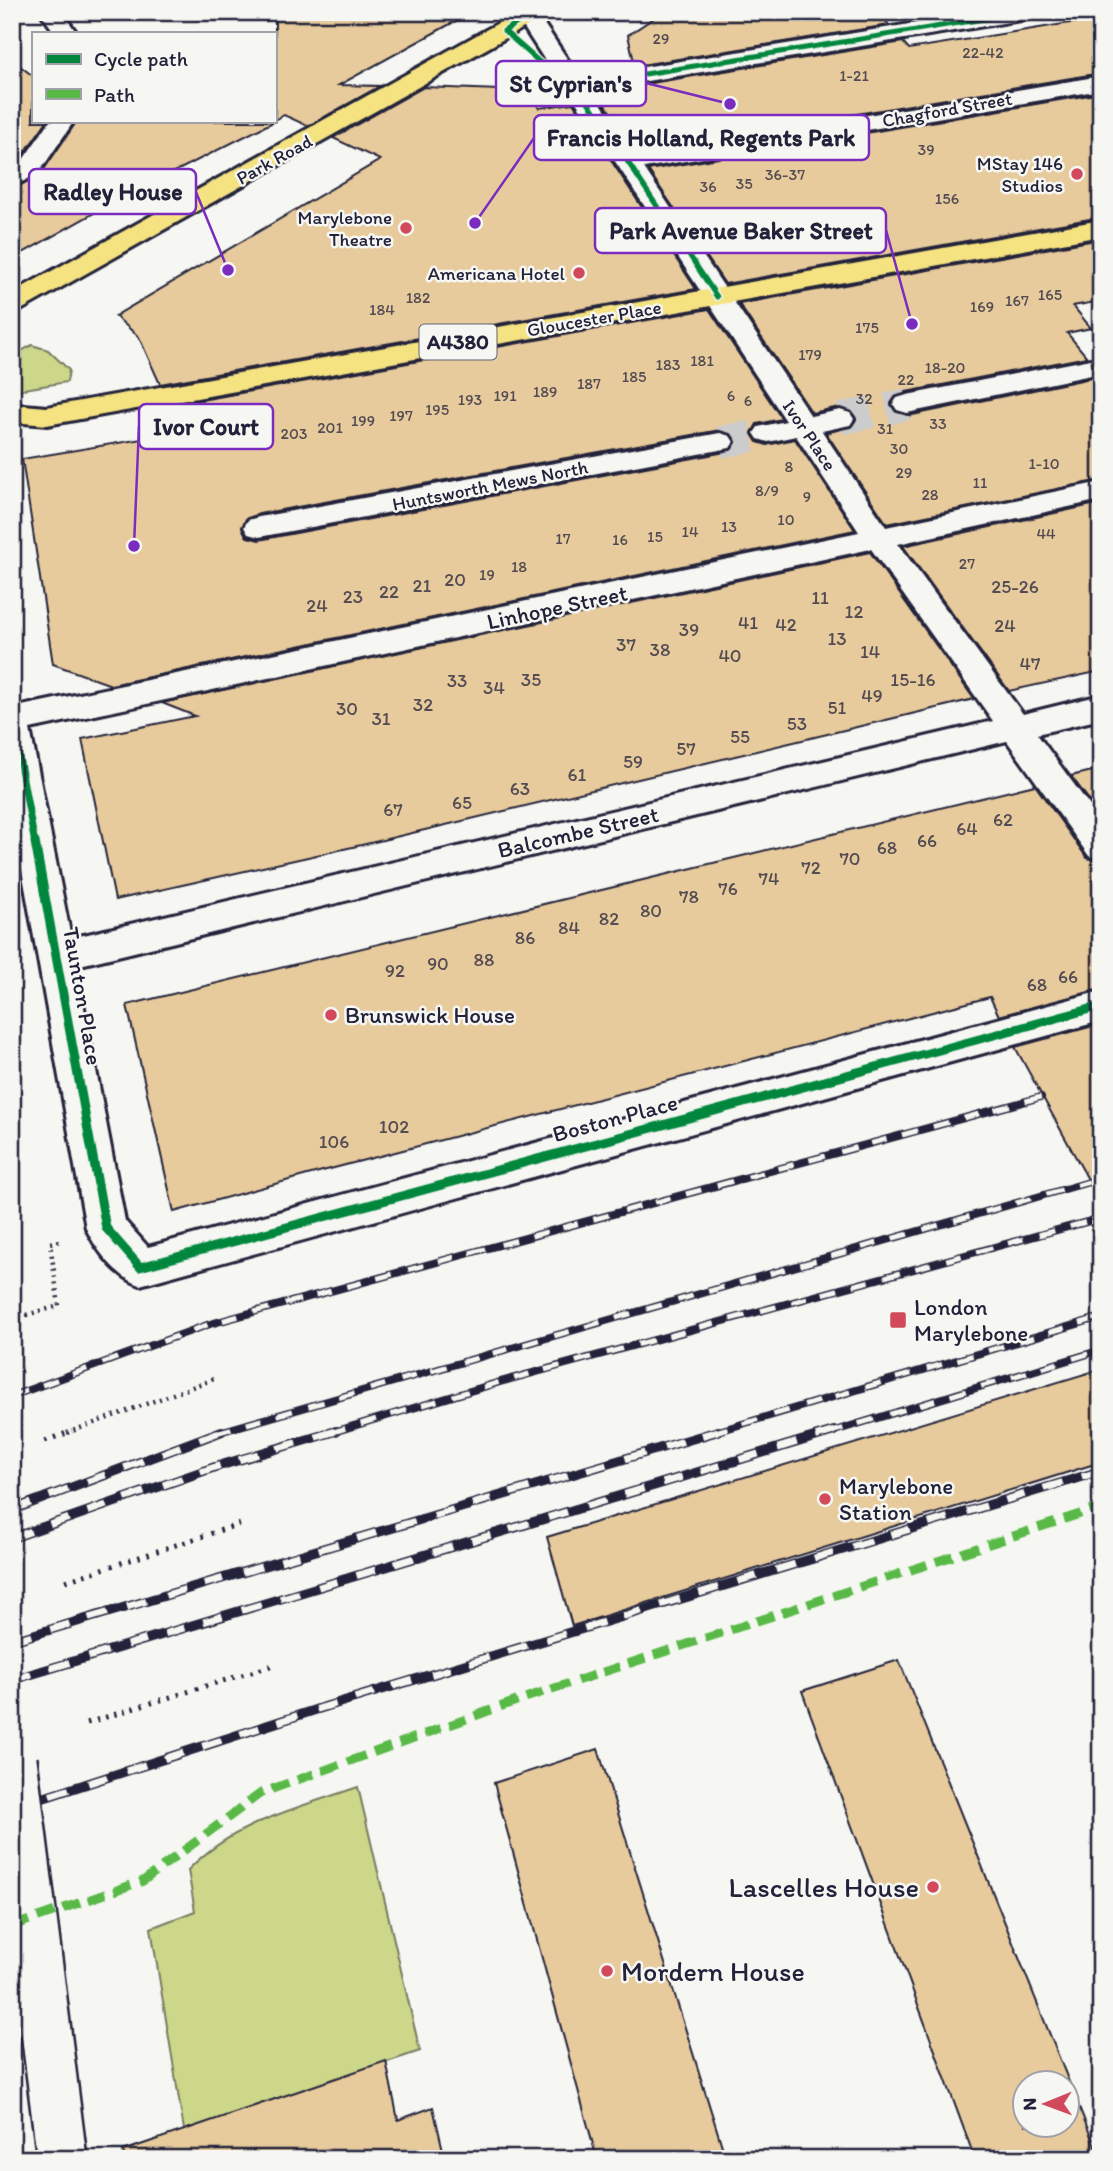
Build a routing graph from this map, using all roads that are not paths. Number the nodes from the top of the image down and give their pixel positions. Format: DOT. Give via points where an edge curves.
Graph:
graph roads {
  1 [pos="51,12"];
  2 [pos="201,12"];
  3 [pos="212,12"];
  4 [pos="888,12"];
  5 [pos="1027,12"];
  6 [pos="532,14"];
  7 [pos="65,32"];
  8 [pos="905,32"];
  9 [pos="1101,83"];
  10 [pos="577,85"];
  11 [pos="61,134"];
  12 [pos="628,163"];
  13 [pos="12,180"];
  14 [pos="1101,228"];
  15 [pos="717,297"];
  16 [pos="12,304"];
  17 [pos="1101,365"];
  18 [pos="907,404"];
  19 [pos="12,413"];
  20 [pos="47,416"];
  21 [pos="840,419"];
  22 [pos="804,426"];
  23 [pos="768,433"];
  24 [pos="12,439"];
  25 [pos="720,442"];
  26 [pos="1101,491"];
  27 [pos="259,527"];
  28 [pos="879,539"];
  29 [pos="1101,707"];
  30 [pos="12,720"];
  31 [pos="1016,727"];
  32 [pos="1101,847"];
  33 [pos="56,956"];
  34 [pos="1101,1006"];
  35 [pos="140,1267"];
  36 [pos="12,1760"];
  37 [pos="62,2159"];
  1 -- 7 [label="street"];
  2 -- 3 [label="street"];
  4 -- 8 [label="street"];
  5 -- 8 [label="street"];
  6 -- 10 [label="street, Ivor Place" via="565,74"];
  6 -- 16 [label="highway, Park Road"];
  8 -- 10 [label="street"];
  9 -- 12 [label="street, Chagford Street"];
  10 -- 12 [label="street, Ivor Place"];
  11 -- 13 [label="street" via="29,169"];
  12 -- 15 [label="street, Ivor Place"];
  14 -- 15 [label="highway, Gloucester Place / A4380"];
  15 -- 20 [label="highway, Gloucester Place / A4380"];
  15 -- 22 [label="street, Ivor Place"];
  17 -- 18 [label="street"];
  19 -- 20 [label="highway, Gloucester Place / A4380"];
  20 -- 24 [label="highway, Gloucester Place / A4380" via="25,437"];
  21 -- 22 [label="street"];
  22 -- 23 [label="street"];
  22 -- 28 [label="street, Ivor Place"];
  25 -- 27 [label="street, Huntsworth Mews North"];
  26 -- 28 [label="street, Linhope Street"];
  28 -- 30 [label="street, Linhope Street"];
  28 -- 31 [label="street, Ivor Place"];
  29 -- 31 [label="street, Balcombe Street"];
  30 -- 33 [label="street, Taunton Place"];
  31 -- 32 [label="street, Ivor Place"];
  31 -- 33 [label="street, Balcombe Street"];
  33 -- 35 [label="street, Taunton Place" via="106,1228"];
  34 -- 35 [label="street, Boston Place"];
  36 -- 37 [label="street, bridge"];
}
